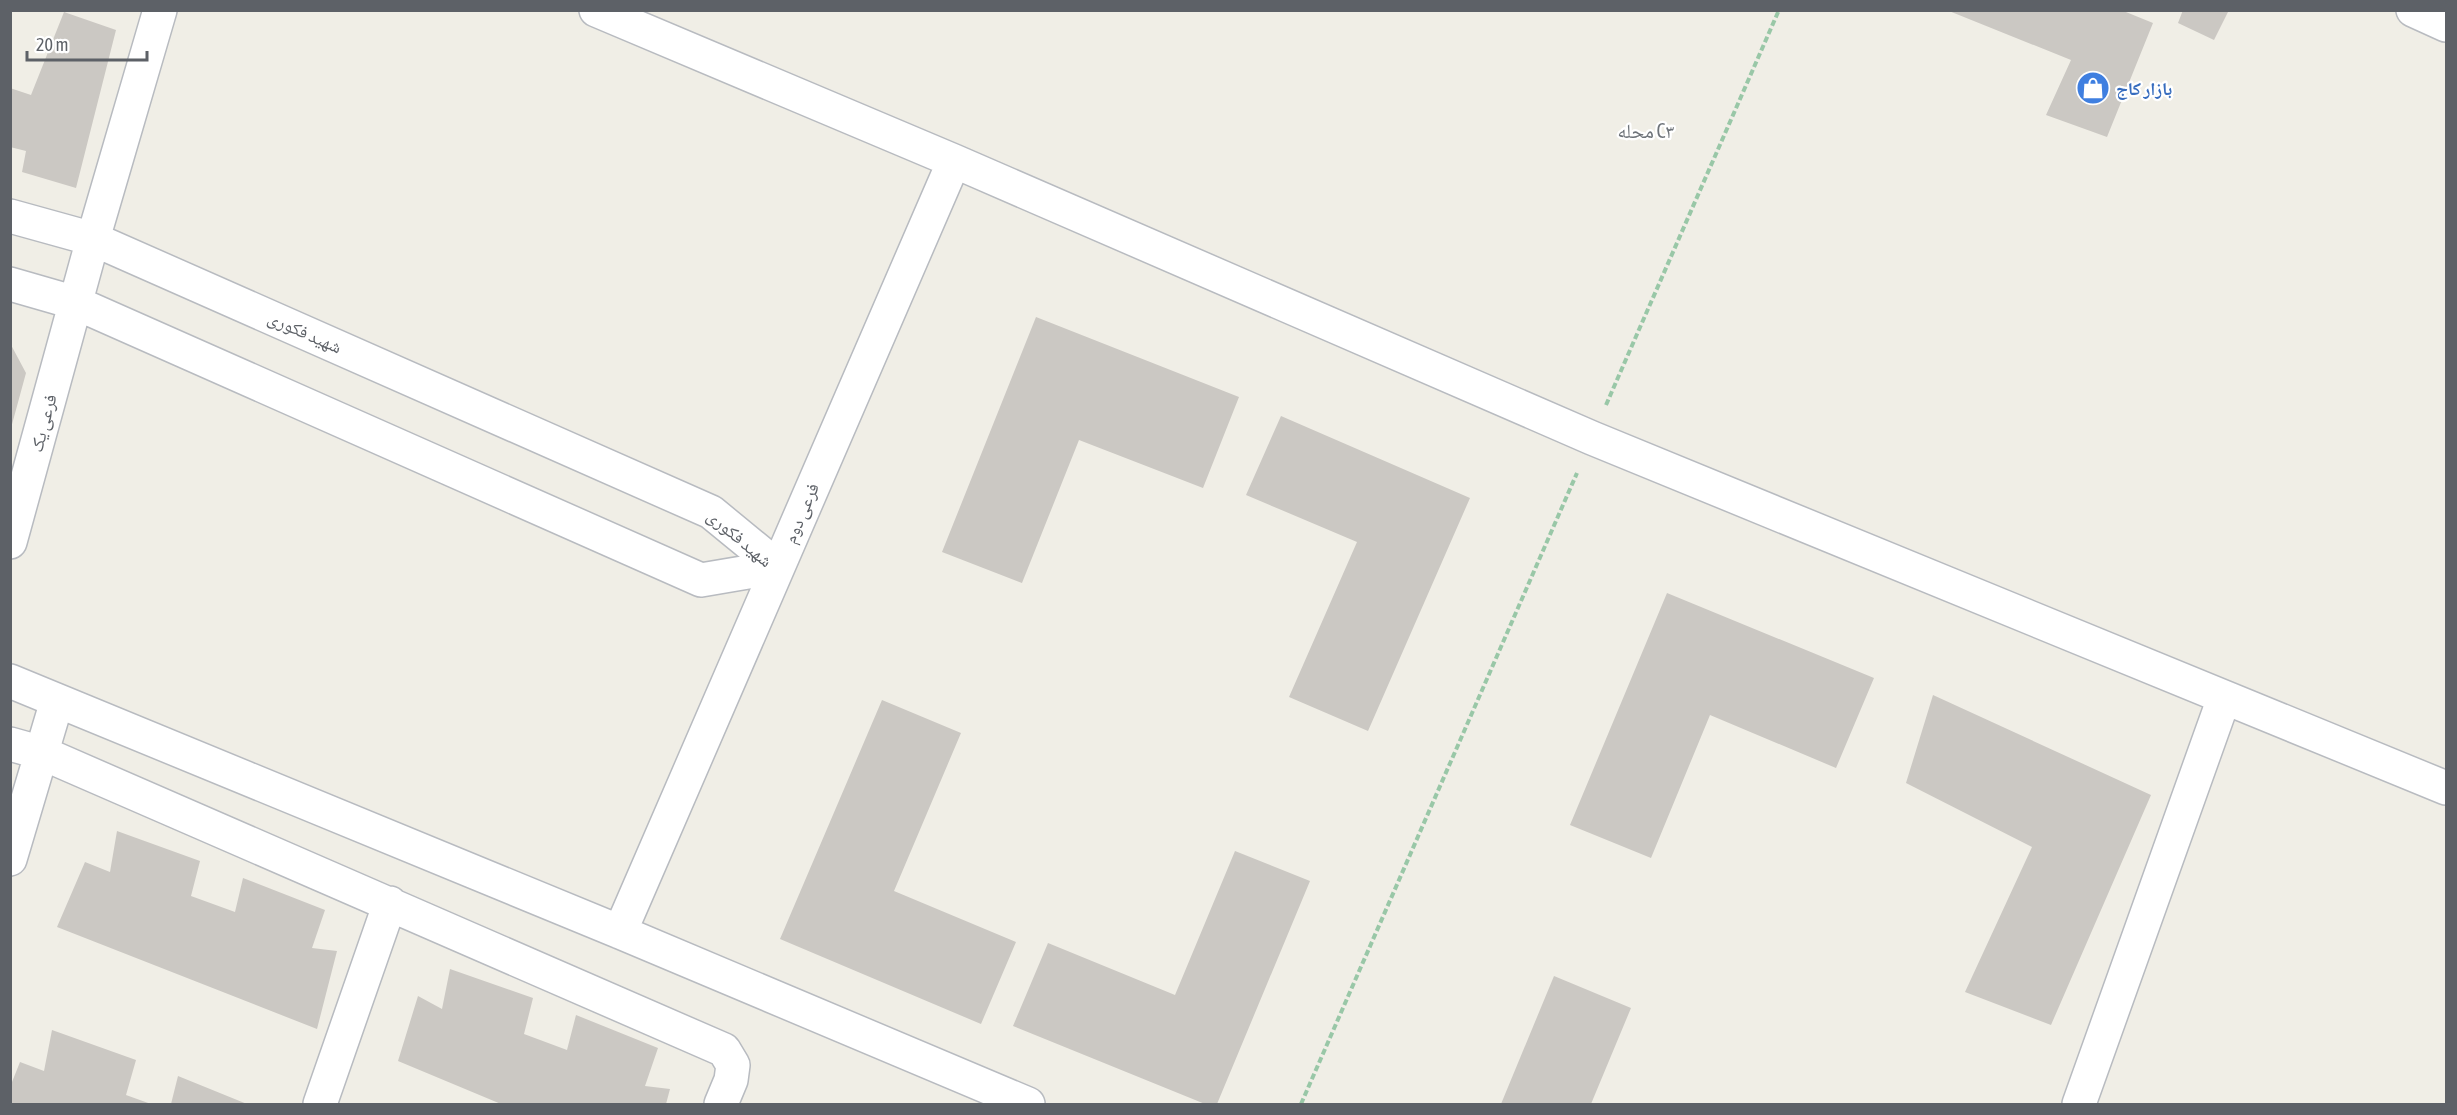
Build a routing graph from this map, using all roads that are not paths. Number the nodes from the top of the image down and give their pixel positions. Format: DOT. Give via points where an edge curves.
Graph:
graph roads {
  1 [pos="160,10"];
  2 [pos="597,10"];
  3 [pos="2413,10"];
  4 [pos="2446,25"];
  5 [pos="954,161"];
  6 [pos="10,216"];
  7 [pos="93,239"];
  8 [pos="10,284"];
  9 [pos="76,303"];
  10 [pos="10,542"];
  11 [pos="778,567"];
  12 [pos="10,681"];
  13 [pos="2224,698"];
  14 [pos="57,700"];
  15 [pos="10,744"];
  16 [pos="42,753"];
  17 [pos="2446,788"];
  18 [pos="10,859"];
  19 [pos="390,903"];
  20 [pos="621,932"];
  21 [pos="320,1104"];
  22 [pos="721,1104"];
  23 [pos="1028,1104"];
  24 [pos="2079,1104"];
  1 -- 7 [label="street"];
  2 -- 5 [label="street"];
  3 -- 4 [label="street"];
  5 -- 11 [label="street, فرعی دوم"];
  5 -- 13 [label="street" via="1592,438"];
  6 -- 7 [label="street, شهید فکوری"];
  7 -- 9 [label="street, فرعی یک"];
  7 -- 11 [label="street, شهید فکوری" via="711,512"];
  8 -- 9 [label="street, شهید فکوری"];
  9 -- 10 [label="street, فرعی یک"];
  9 -- 11 [label="street, شهید فکوری" via="701,580"];
  11 -- 20 [label="street, فرعی دوم"];
  12 -- 14 [label="street"];
  13 -- 17 [label="street"];
  13 -- 24 [label="street"];
  14 -- 16 [label="street"];
  14 -- 20 [label="street"];
  15 -- 16 [label="street"];
  16 -- 18 [label="street"];
  16 -- 19 [label="street"];
  19 -- 21 [label="street"];
  19 -- 22 [label="street" via="724,1050 733,1065"];
  20 -- 23 [label="street"];
}
